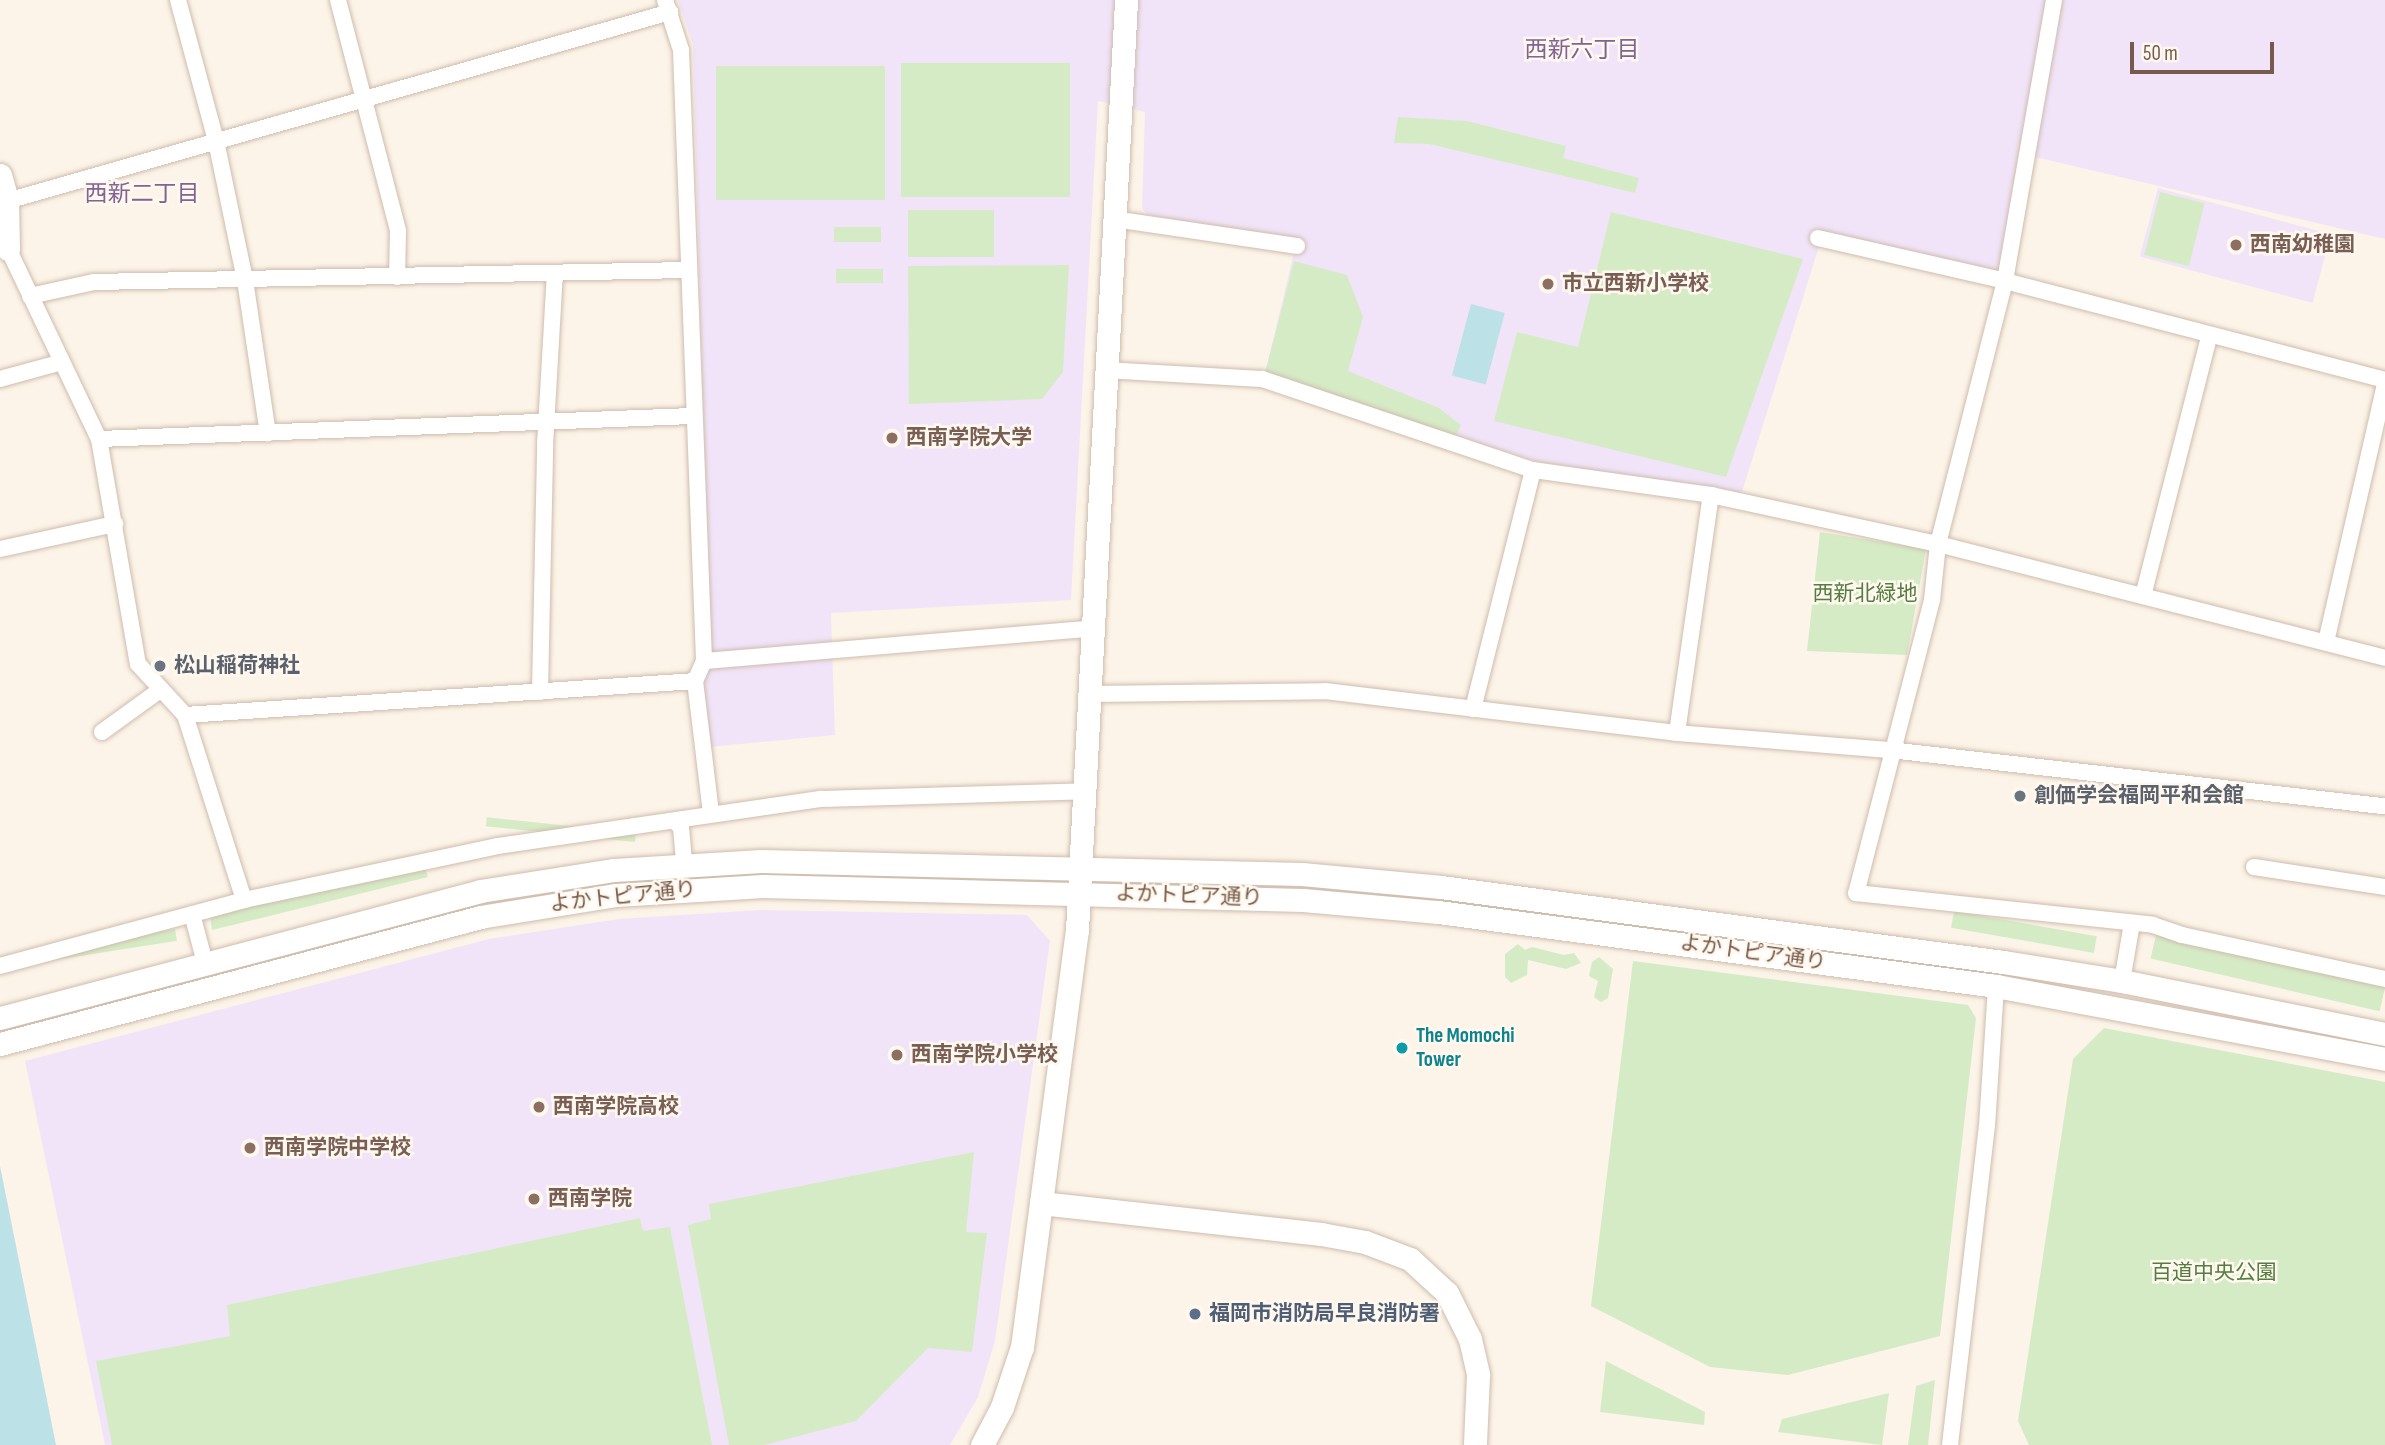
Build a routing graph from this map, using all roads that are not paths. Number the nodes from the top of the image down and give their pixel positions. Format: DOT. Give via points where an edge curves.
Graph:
graph roads {
  1 [pos="178,0"];
  2 [pos="338,0"];
  3 [pos="1126,0"];
  4 [pos="2054,0"];
  5 [pos="667,6"];
  6 [pos="366,98"];
  7 [pos="216,141"];
  8 [pos="0,175"];
  9 [pos="4,201"];
  10 [pos="1114,219"];
  11 [pos="1818,238"];
  12 [pos="4,240"];
  13 [pos="1297,246"];
  14 [pos="687,270"];
  15 [pos="555,274"];
  16 [pos="397,277"];
  17 [pos="245,280"];
  18 [pos="2006,281"];
  19 [pos="30,296"];
  20 [pos="2209,338"];
  21 [pos="62,362"];
  22 [pos="1104,370"];
  23 [pos="0,379"];
  24 [pos="2385,382"];
  25 [pos="692,416"];
  26 [pos="550,421"];
  27 [pos="268,433"];
  28 [pos="99,439"];
  29 [pos="1533,470"];
  30 [pos="1711,495"];
  31 [pos="115,524"];
  32 [pos="1938,544"];
  33 [pos="0,549"];
  34 [pos="2143,596"];
  35 [pos="1093,628"];
  36 [pos="2326,642"];
  37 [pos="2385,658"];
  38 [pos="704,661"];
  39 [pos="695,681"];
  40 [pos="160,690"];
  41 [pos="540,692"];
  42 [pos="1090,694"];
  43 [pos="1473,709"];
  44 [pos="185,715"];
  45 [pos="102,732"];
  46 [pos="1677,733"];
  47 [pos="1890,750"];
  48 [pos="1086,791"];
  49 [pos="2385,806"];
  50 [pos="711,813"];
  51 [pos="674,821"];
  52 [pos="684,863"];
  53 [pos="2254,867"];
  54 [pos="1083,868"];
  55 [pos="2385,887"];
  56 [pos="1080,893"];
  57 [pos="244,900"];
  58 [pos="192,914"];
  59 [pos="2132,923"];
  60 [pos="205,963"];
  61 [pos="0,966"];
  62 [pos="2385,979"];
  63 [pos="2122,981"];
  64 [pos="1996,986"];
  65 [pos="0,1018"];
  66 [pos="2385,1034"];
  67 [pos="0,1044"];
  68 [pos="2385,1059"];
  69 [pos="1041,1203"];
  70 [pos="982,1445"];
  71 [pos="1475,1445"];
  72 [pos="1950,1445"];
  1 -- 7 [label="street"];
  2 -- 6 [label="street"];
  3 -- 10 [label="street"];
  4 -- 18 [label="street"];
  5 -- 6 [label="street"];
  5 -- 14 [label="street" via="681,50"];
  6 -- 7 [label="street"];
  6 -- 16 [label="street" via="398,231"];
  7 -- 9 [label="street"];
  7 -- 17 [label="street"];
  8 -- 9 [label="street"];
  9 -- 12 [label="street"];
  10 -- 13 [label="street"];
  10 -- 22 [label="street"];
  11 -- 18 [label="street"];
  12 -- 19 [label="street"];
  14 -- 15 [label="street"];
  14 -- 25 [label="street"];
  15 -- 16 [label="street"];
  15 -- 26 [label="street"];
  16 -- 17 [label="street"];
  17 -- 19 [label="street" via="94,282"];
  17 -- 27 [label="street"];
  18 -- 20 [label="street"];
  18 -- 32 [label="street"];
  19 -- 21 [label="street"];
  20 -- 24 [label="street"];
  20 -- 34 [label="street"];
  21 -- 23 [label="street"];
  21 -- 28 [label="street"];
  22 -- 29 [label="street" via="1262,379"];
  22 -- 35 [label="street"];
  24 -- 36 [label="street"];
  25 -- 26 [label="street"];
  25 -- 38 [label="street"];
  26 -- 27 [label="street"];
  26 -- 41 [label="street" via="545,445"];
  27 -- 28 [label="street"];
  28 -- 31 [label="street"];
  29 -- 30 [label="street"];
  29 -- 43 [label="street"];
  30 -- 32 [label="street"];
  30 -- 46 [label="street"];
  31 -- 33 [label="street"];
  31 -- 40 [label="street" via="138,664"];
  32 -- 34 [label="street"];
  32 -- 47 [label="street" via="1932,600"];
  34 -- 36 [label="street"];
  35 -- 38 [label="street"];
  35 -- 42 [label="street"];
  36 -- 37 [label="street"];
  38 -- 39 [label="street"];
  39 -- 41 [label="street"];
  39 -- 50 [label="street"];
  40 -- 44 [label="street"];
  40 -- 45 [label="street"];
  41 -- 44 [label="street"];
  42 -- 43 [label="street" via="1325,691"];
  42 -- 48 [label="street"];
  43 -- 46 [label="street"];
  44 -- 57 [label="street"];
  46 -- 47 [label="street"];
  47 -- 49 [label="street"];
  47 -- 59 [label="street" via="1856,892"];
  48 -- 50 [label="street" via="821,799"];
  48 -- 54 [label="street"];
  50 -- 51 [label="street"];
  51 -- 52 [label="street" via="681,827"];
  51 -- 57 [label="street" via="498,846"];
  52 -- 54 [label="street, よかトピア通り"];
  52 -- 60 [label="street, よかトピア通り" via="480,891"];
  53 -- 55 [label="street"];
  54 -- 56 [label="street"];
  54 -- 63 [label="street, よかトピア通り" via="1302,874 1441,887"];
  56 -- 64 [label="street, よかトピア通り" via="1303,900 1438,912"];
  56 -- 67 [label="street, よかトピア通り" via="763,886 556,902 409,934"];
  56 -- 69 [label="street"];
  57 -- 58 [label="street"];
  58 -- 60 [label="street"];
  58 -- 61 [label="street"];
  59 -- 62 [label="street"];
  59 -- 63 [label="street"];
  60 -- 65 [label="street, よかトピア通り"];
  63 -- 66 [label="street, よかトピア通り"];
  64 -- 68 [label="street, よかトピア通り"];
  64 -- 72 [label="street" via="1987,1126"];
  69 -- 70 [label="street" via="1022,1347 1002,1407"];
  69 -- 71 [label="street" via="1321,1234 1365,1242 1410,1259 1447,1293 1470,1339 1478,1375"];
}
